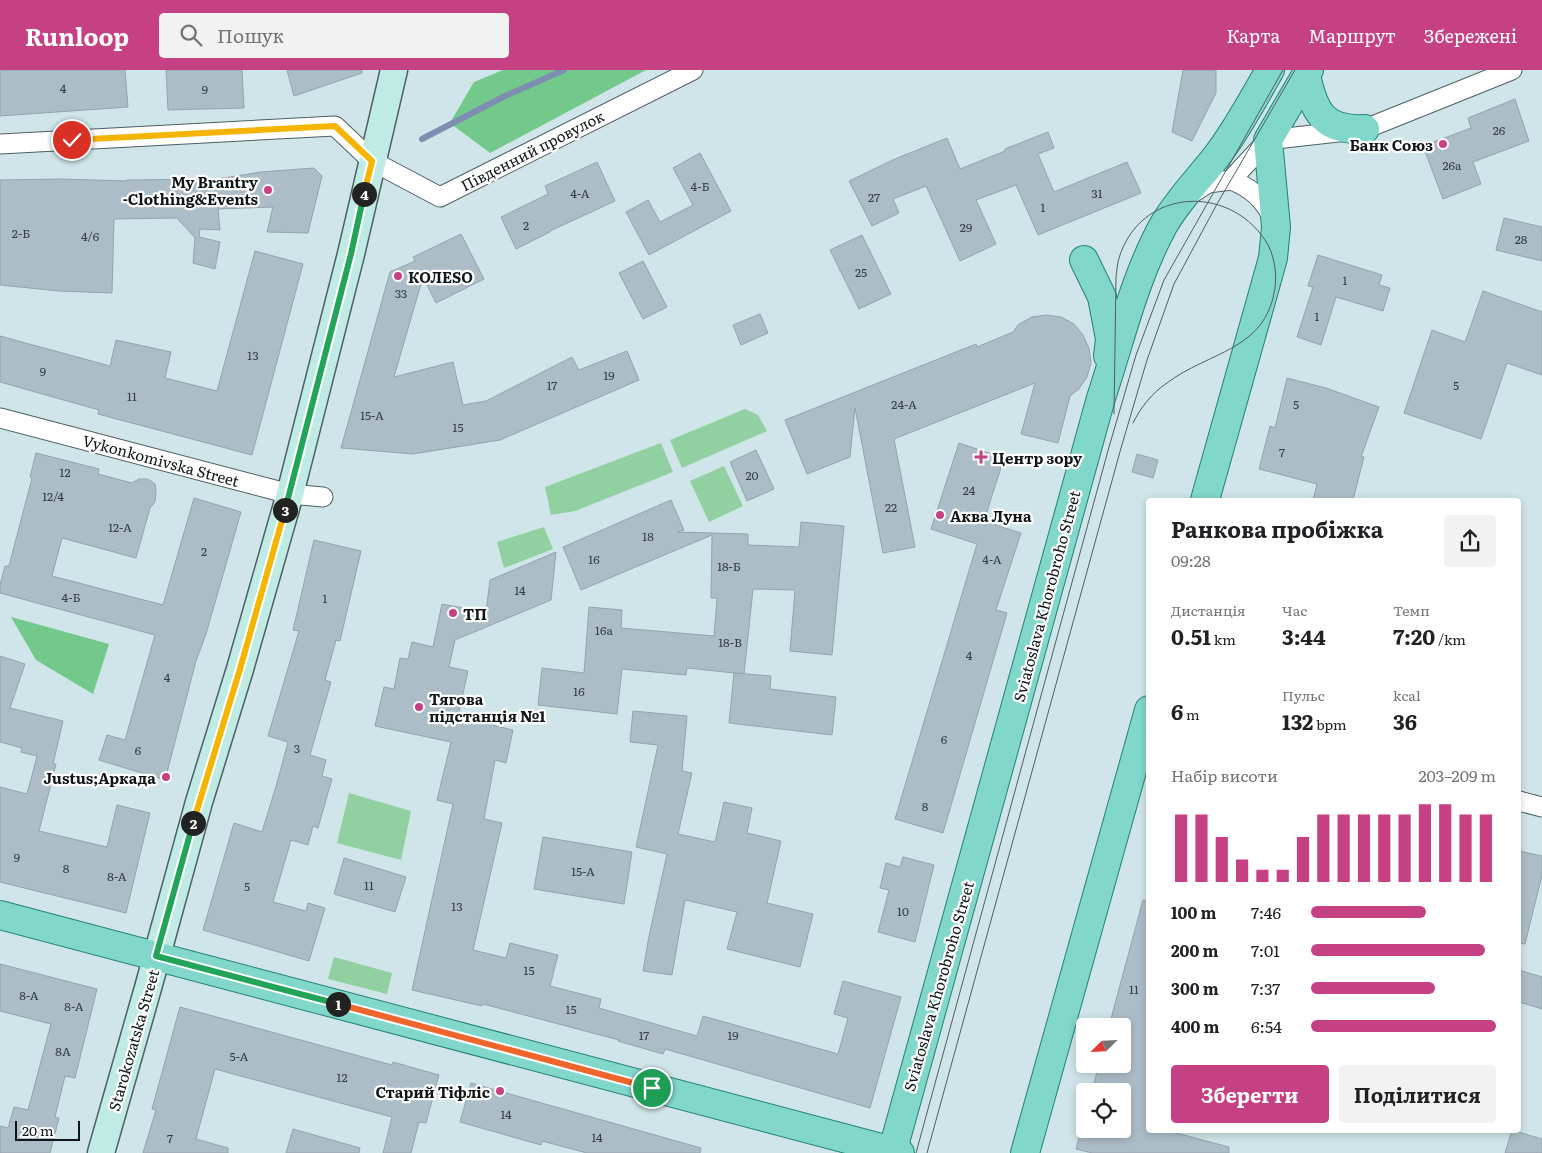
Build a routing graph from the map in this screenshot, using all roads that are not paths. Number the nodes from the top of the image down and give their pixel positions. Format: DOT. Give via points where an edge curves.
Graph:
graph roads {
  1 [pos="394,70"];
  2 [pos="693,70"];
  3 [pos="1270,70"];
  4 [pos="1512,70"];
  5 [pos="1307,73"];
  6 [pos="1240,122"];
  7 [pos="1365,129"];
  8 [pos="1268,140"];
  9 [pos="0,144"];
  10 [pos="372,161"];
  11 [pos="1232,180"];
  12 [pos="1180,202"];
  13 [pos="1276,227"];
  14 [pos="1084,260"];
  15 [pos="1101,398"];
  16 [pos="0,418"];
  17 [pos="290,494"];
  18 [pos="323,497"];
  19 [pos="1206,498"];
  20 [pos="1146,721"];
  21 [pos="1521,802"];
  22 [pos="1542,807"];
  23 [pos="0,915"];
  24 [pos="156,956"];
  25 [pos="895,1152"];
  26 [pos="101,1153"];
  27 [pos="1025,1153"];
  1 -- 10 [label="street, Starokozatska Street"];
  2 -- 10 [label="street, Південний провулок" via="440,197"];
  3 -- 6 [label="main road, Sviatoslava Khorobroho Street"];
  4 -- 7 [label="street"];
  5 -- 7 [label="main road" via="1311,99 1319,113 1342,128"];
  5 -- 8 [label="main road"];
  6 -- 8 [label="main road"];
  6 -- 12 [label="main road, Sviatoslava Khorobroho Street"];
  7 -- 8 [label="street"];
  8 -- 11 [label="street"];
  8 -- 13 [label="main road"];
  9 -- 10 [label="street" via="335,126"];
  10 -- 17 [label="street, Starokozatska Street"];
  11 -- 12 [label="street" via="1208,183"];
  11 -- 13 [label="street" via="1255,193 1271,214"];
  12 -- 15 [label="main road, Sviatoslava Khorobroho Street" via="1163,226 1140,279"];
  13 -- 19 [label="main road" via="1273,258"];
  14 -- 15 [label="main road" via="1102,296 1110,339"];
  15 -- 25 [label="main road, Sviatoslava Khorobroho Street"];
  16 -- 17 [label="street, Vykonkomivska Street"];
  17 -- 18 [label="street, Vykonkomivska Street"];
  17 -- 24 [label="street, Starokozatska Street"];
  20 -- 27 [label="main road"];
  21 -- 22 [label="street"];
  23 -- 24 [label="main road"];
  24 -- 25 [label="main road"];
  24 -- 26 [label="street, Starokozatska Street"];
}
